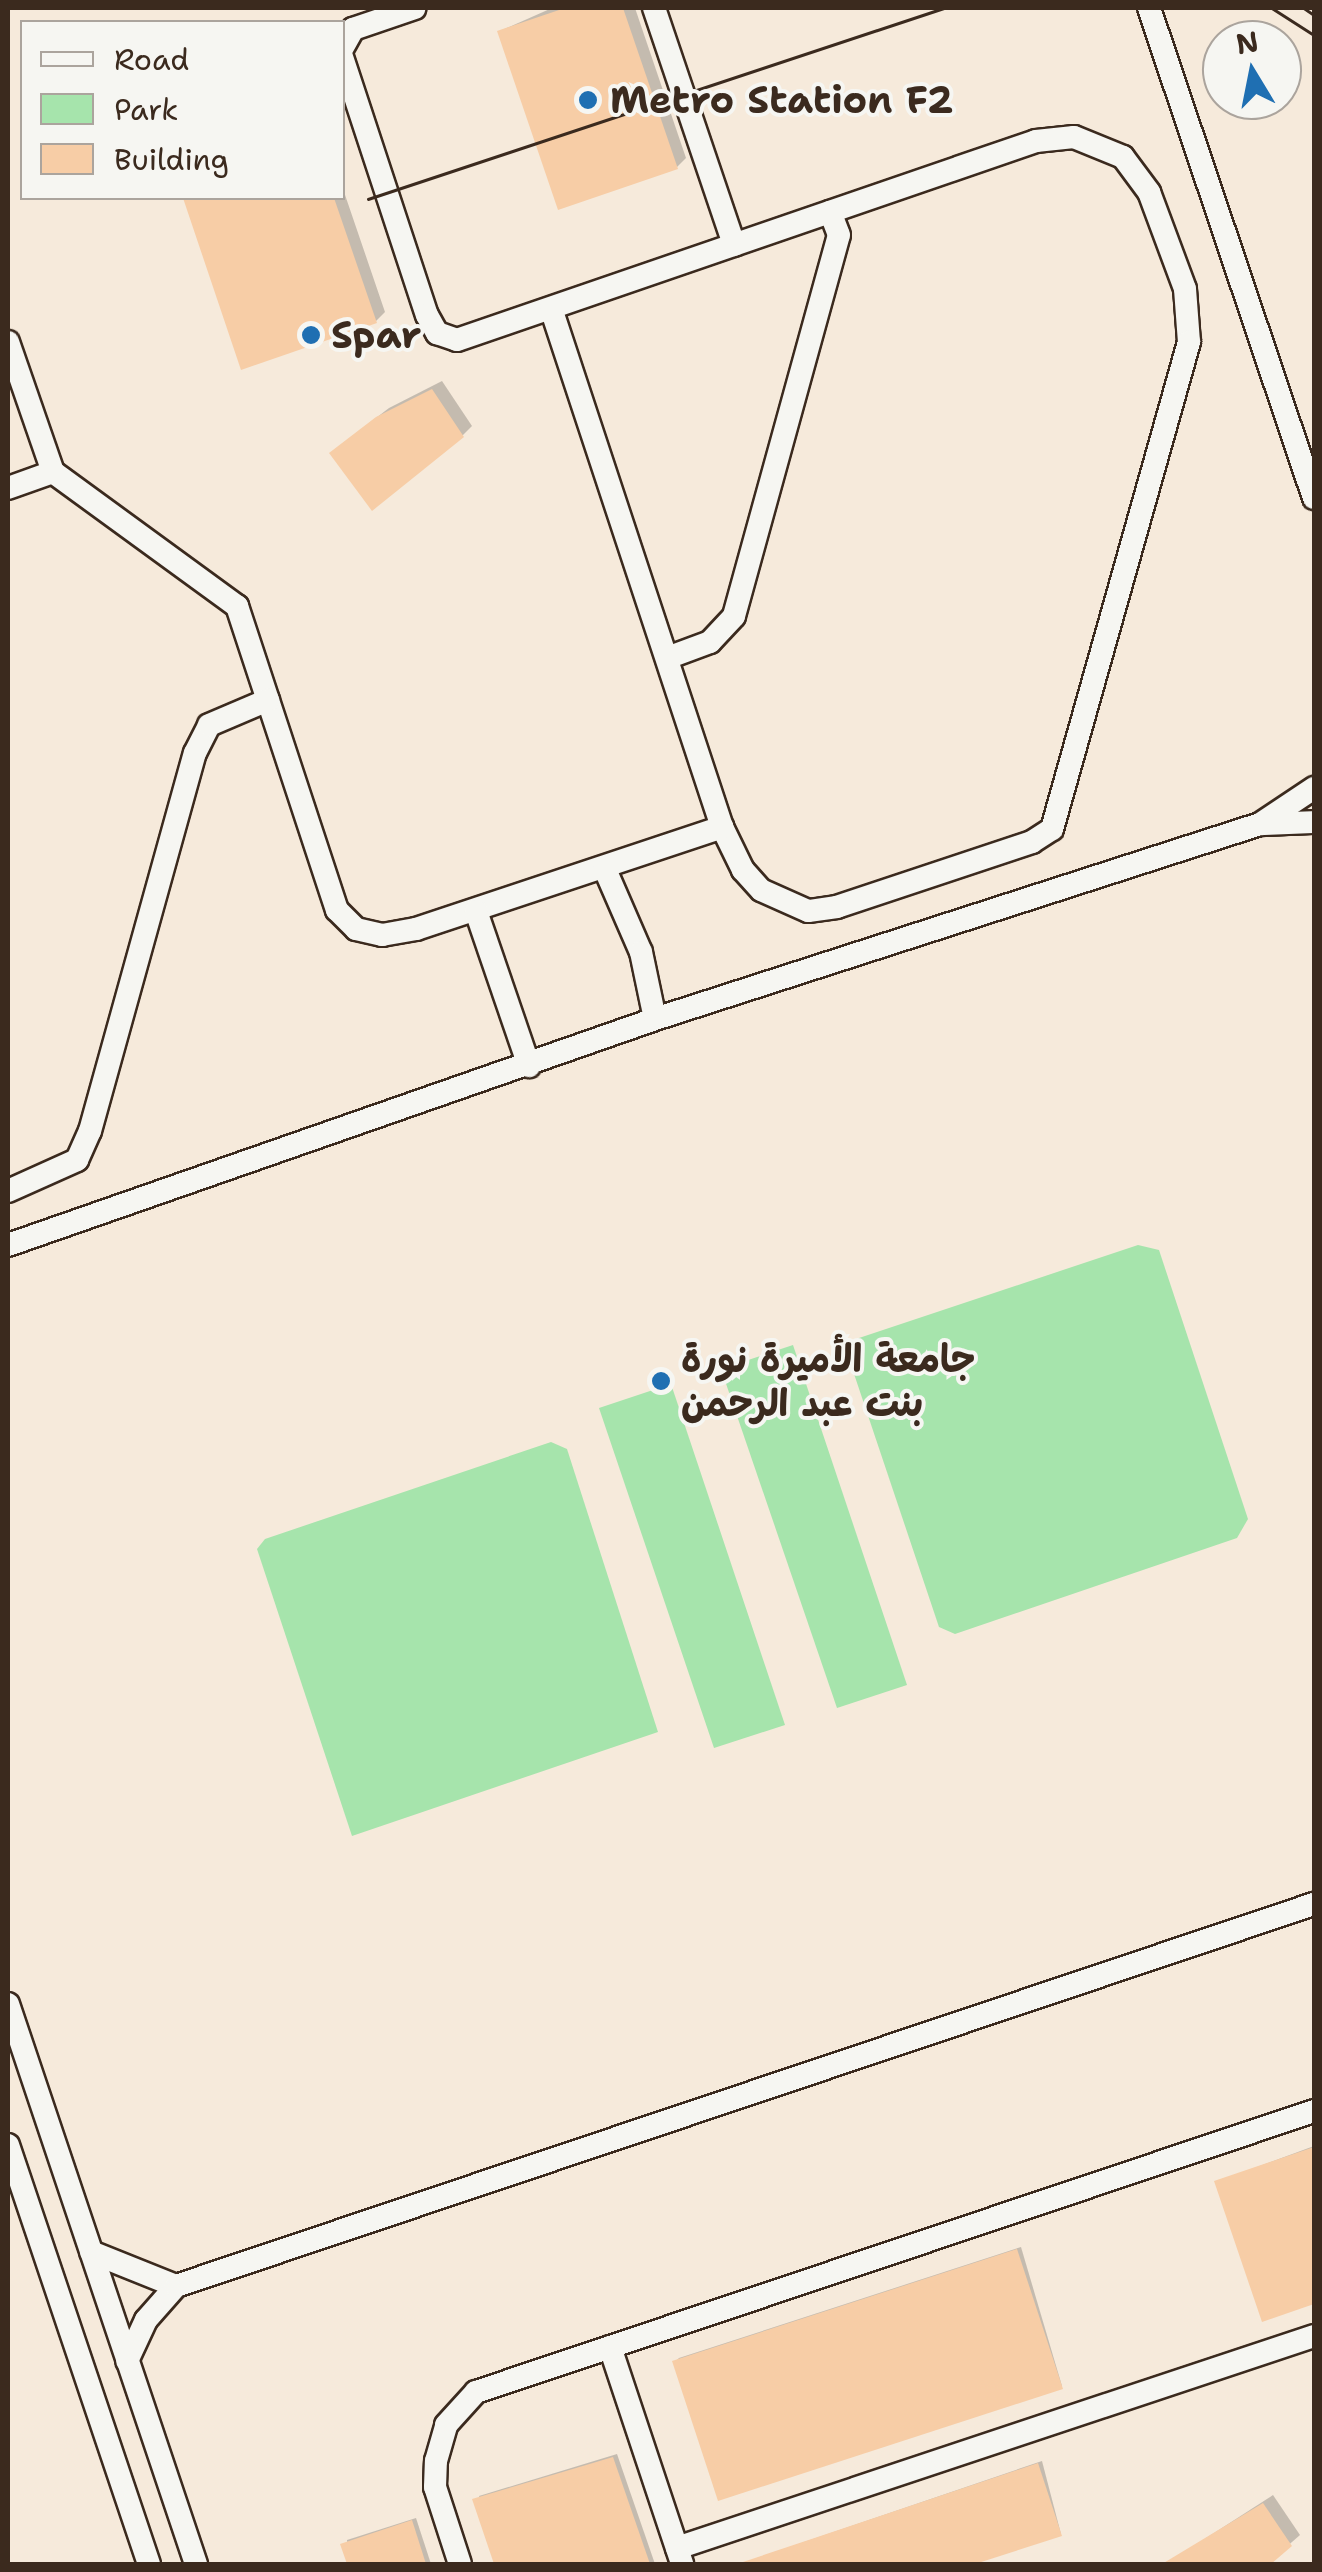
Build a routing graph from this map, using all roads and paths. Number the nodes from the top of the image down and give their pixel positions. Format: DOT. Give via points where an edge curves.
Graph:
graph roads {
  1 [pos="415,8"];
  2 [pos="654,8"];
  3 [pos="1149,8"];
  4 [pos="345,46"];
  5 [pos="345,62"];
  6 [pos="830,212"];
  7 [pos="734,245"];
  8 [pos="552,308"];
  9 [pos="8,342"];
  10 [pos="53,472"];
  11 [pos="8,488"];
  12 [pos="1314,498"];
  13 [pos="667,658"];
  14 [pos="268,700"];
  15 [pos="1314,788"];
  16 [pos="1314,822"];
  17 [pos="1260,824"];
  18 [pos="722,828"];
  19 [pos="604,866"];
  20 [pos="476,911"];
  21 [pos="655,1019"];
  22 [pos="530,1066"];
  23 [pos="8,1191"];
  24 [pos="8,1245"];
  25 [pos="1314,1904"];
  26 [pos="8,2004"];
  27 [pos="1314,2112"];
  28 [pos="8,2145"];
  29 [pos="90,2252"];
  30 [pos="176,2286"];
  31 [pos="1314,2336"];
  32 [pos="610,2347"];
  33 [pos="127,2360"];
  34 [pos="680,2556"];
  35 [pos="149,2564"];
  36 [pos="196,2564"];
  37 [pos="460,2564"];
  1 -- 4 [label="street" via="353,29"];
  2 -- 7 [label="street"];
  3 -- 12 [label="street"];
  5 -- 8 [label="street" via="437,333 457,340"];
  6 -- 7 [label="street"];
  6 -- 13 [label="street" via="839,236 734,616 710,642"];
  6 -- 18 [label="street" via="1036,141 1074,137 1102,144 1123,157 1149,192 1185,289 1190,342 1052,828 997,854 837,907 808,910 761,890 742,870"];
  7 -- 8 [label="street"];
  8 -- 13 [label="street"];
  9 -- 10 [label="street"];
  10 -- 11 [label="street"];
  10 -- 14 [label="street" via="237,606"];
  13 -- 18 [label="street"];
  14 -- 20 [label="street" via="337,910 356,929 382,935"];
  14 -- 23 [label="street" via="209,725 194,753 77,1160"];
  15 -- 17 [label="street"];
  16 -- 17 [label="street"];
  17 -- 21 [label="street"];
  18 -- 19 [label="street"];
  19 -- 20 [label="street"];
  19 -- 21 [label="street" via="628,954"];
  20 -- 22 [label="street"];
  21 -- 22 [label="street"];
  22 -- 24 [label="street"];
  25 -- 30 [label="street"];
  26 -- 29 [label="street"];
  27 -- 32 [label="street"];
  28 -- 35 [label="street"];
  29 -- 30 [label="street"];
  29 -- 33 [label="street"];
  30 -- 33 [label="street" via="146,2320"];
  31 -- 34 [label="street"];
  32 -- 34 [label="street"];
  32 -- 37 [label="street" via="476,2392 446,2425 435,2488"];
  33 -- 36 [label="street"];
}
